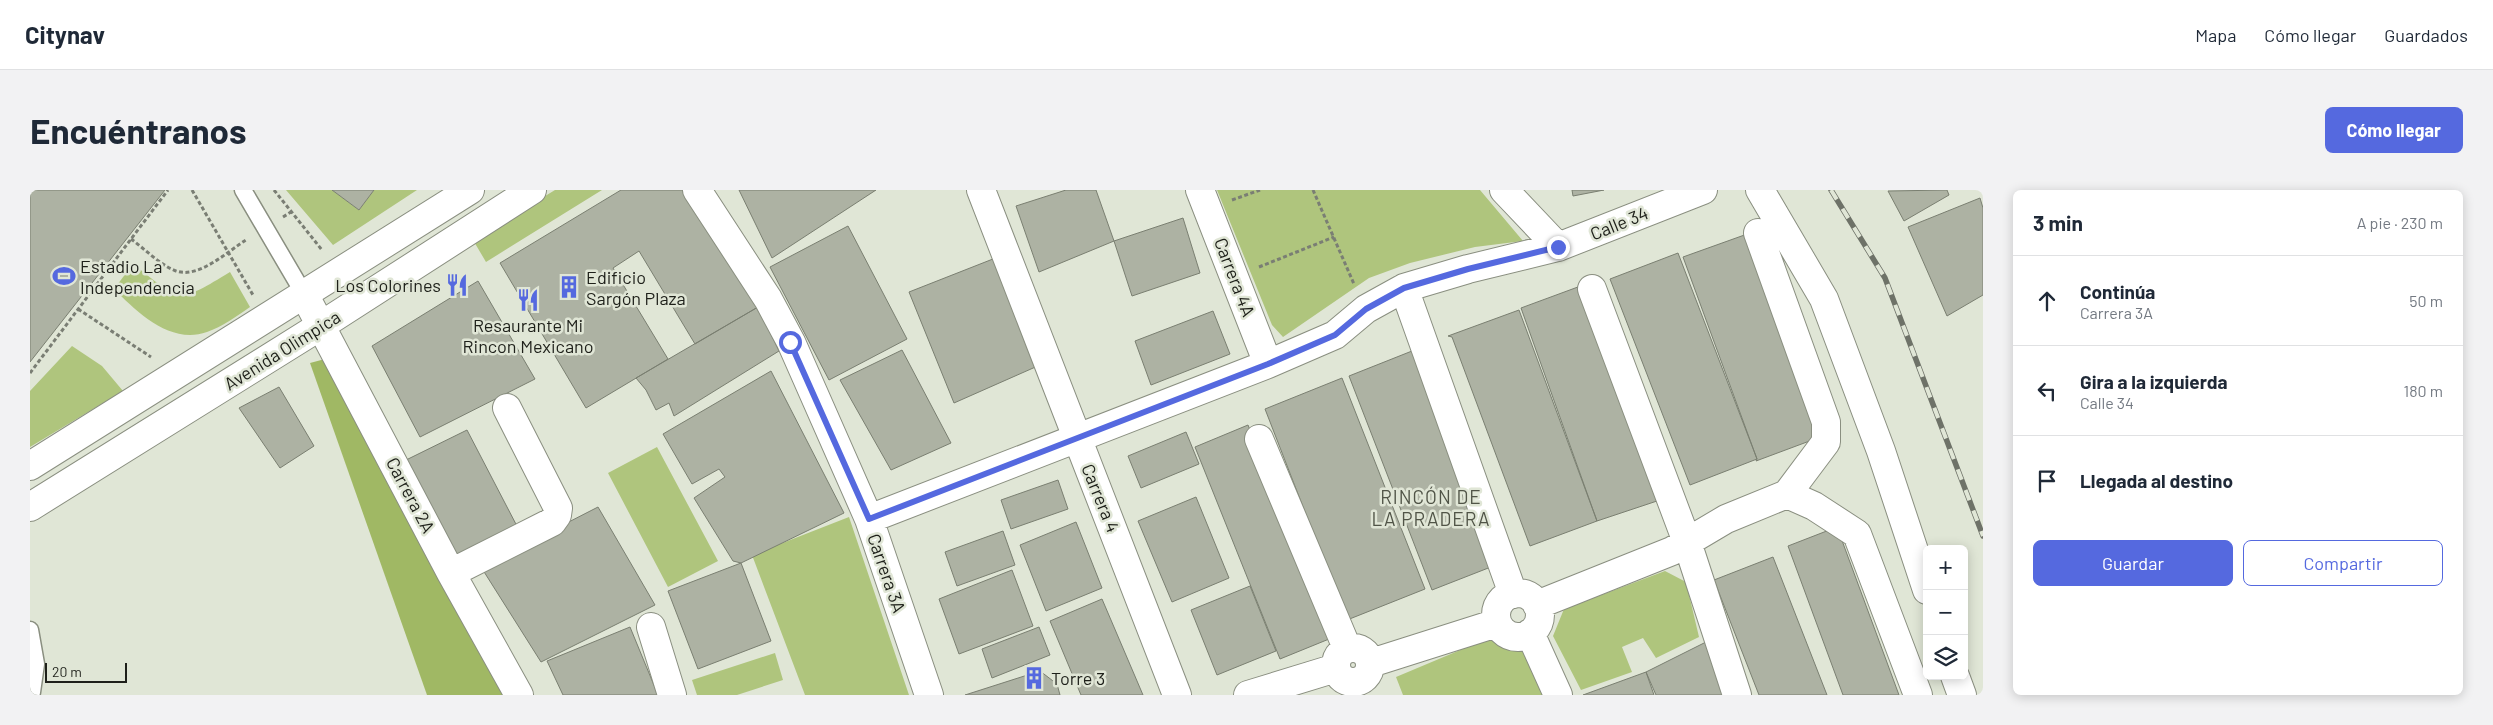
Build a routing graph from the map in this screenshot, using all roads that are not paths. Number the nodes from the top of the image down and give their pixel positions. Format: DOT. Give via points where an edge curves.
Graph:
graph roads {
  1 [pos="243,190"];
  2 [pos="470,190"];
  3 [pos="532,190"];
  4 [pos="697,190"];
  5 [pos="981,190"];
  6 [pos="1200,190"];
  7 [pos="1504,190"];
  8 [pos="1703,190"];
  9 [pos="1760,190"];
  10 [pos="1758,234"];
  11 [pos="1558,247"];
  12 [pos="1404,288"];
  13 [pos="1592,289"];
  14 [pos="304,294"];
  15 [pos="322,325"];
  16 [pos="1268,364"];
  17 [pos="507,408"];
  18 [pos="1259,439"];
  19 [pos="1077,440"];
  20 [pos="30,466"];
  21 [pos="1787,494"];
  22 [pos="30,507"];
  23 [pos="869,519"];
  24 [pos="1687,542"];
  25 [pos="451,573"];
  26 [pos="1923,578"];
  27 [pos="1513,594"];
  28 [pos="1537,605"];
  29 [pos="1497,623"];
  30 [pos="651,627"];
  31 [pos="30,630"];
  32 [pos="1530,633"];
  33 [pos="1341,658"];
  34 [pos="1365,680"];
  35 [pos="1956,680"];
  36 [pos="32,692"];
  37 [pos="519,695"];
  38 [pos="672,695"];
  39 [pos="929,695"];
  40 [pos="1177,695"];
  41 [pos="1248,695"];
  42 [pos="1558,695"];
  43 [pos="1737,695"];
  44 [pos="1918,695"];
  45 [pos="1962,695"];
  1 -- 14 [label="lane"];
  2 -- 14 [label="street, Avenida Olimpica"];
  3 -- 15 [label="street, Avenida Olimpica"];
  4 -- 23 [label="street, Carrera 3A" via="768,299"];
  5 -- 19 [label="street, Carrera 4"];
  6 -- 16 [label="street, Carrera 4A"];
  7 -- 11 [label="street"];
  8 -- 11 [label="street, Calle 34"];
  9 -- 26 [label="street" via="1824,300 1881,452"];
  10 -- 21 [label="street" via="1826,422 1826,442"];
  11 -- 12 [label="street, Calle 34"];
  12 -- 16 [label="street, Calle 34" via="1366,309 1335,335"];
  12 -- 27 [label="street"];
  13 -- 24 [label="street"];
  14 -- 15 [label="street, Carrera 2A"];
  14 -- 20 [label="street, Avenida Olimpica"];
  15 -- 22 [label="street, Avenida Olimpica"];
  15 -- 25 [label="street, Carrera 2A"];
  16 -- 19 [label="street, Calle 34"];
  17 -- 25 [label="street" via="558,508 557,515 552,522"];
  18 -- 33 [label="street"];
  19 -- 23 [label="street, Calle 34"];
  19 -- 40 [label="street, Carrera 4"];
  21 -- 24 [label="street" via="1726,519"];
  21 -- 44 [label="street" via="1814,506 1857,534"];
  23 -- 39 [label="street, Carrera 3A"];
  24 -- 28 [label="street"];
  24 -- 43 [label="street"];
  25 -- 37 [label="street, Carrera 2A"];
  27 -- 28 [label="street" via="1531,598"];
  27 -- 29 [label="street" via="1504,597 1498,605"];
  28 -- 32 [label="street" via="1540,616"];
  29 -- 32 [label="street" via="1511,636"];
  29 -- 34 [label="street"];
  30 -- 38 [label="street"];
  31 -- 36 [label="lane" via="36,664"];
  32 -- 42 [label="street"];
  33 -- 34 [label="street" via="1355,647 1368,655"];
  33 -- 41 [label="street"];
  35 -- 45 [label="street"];
}
